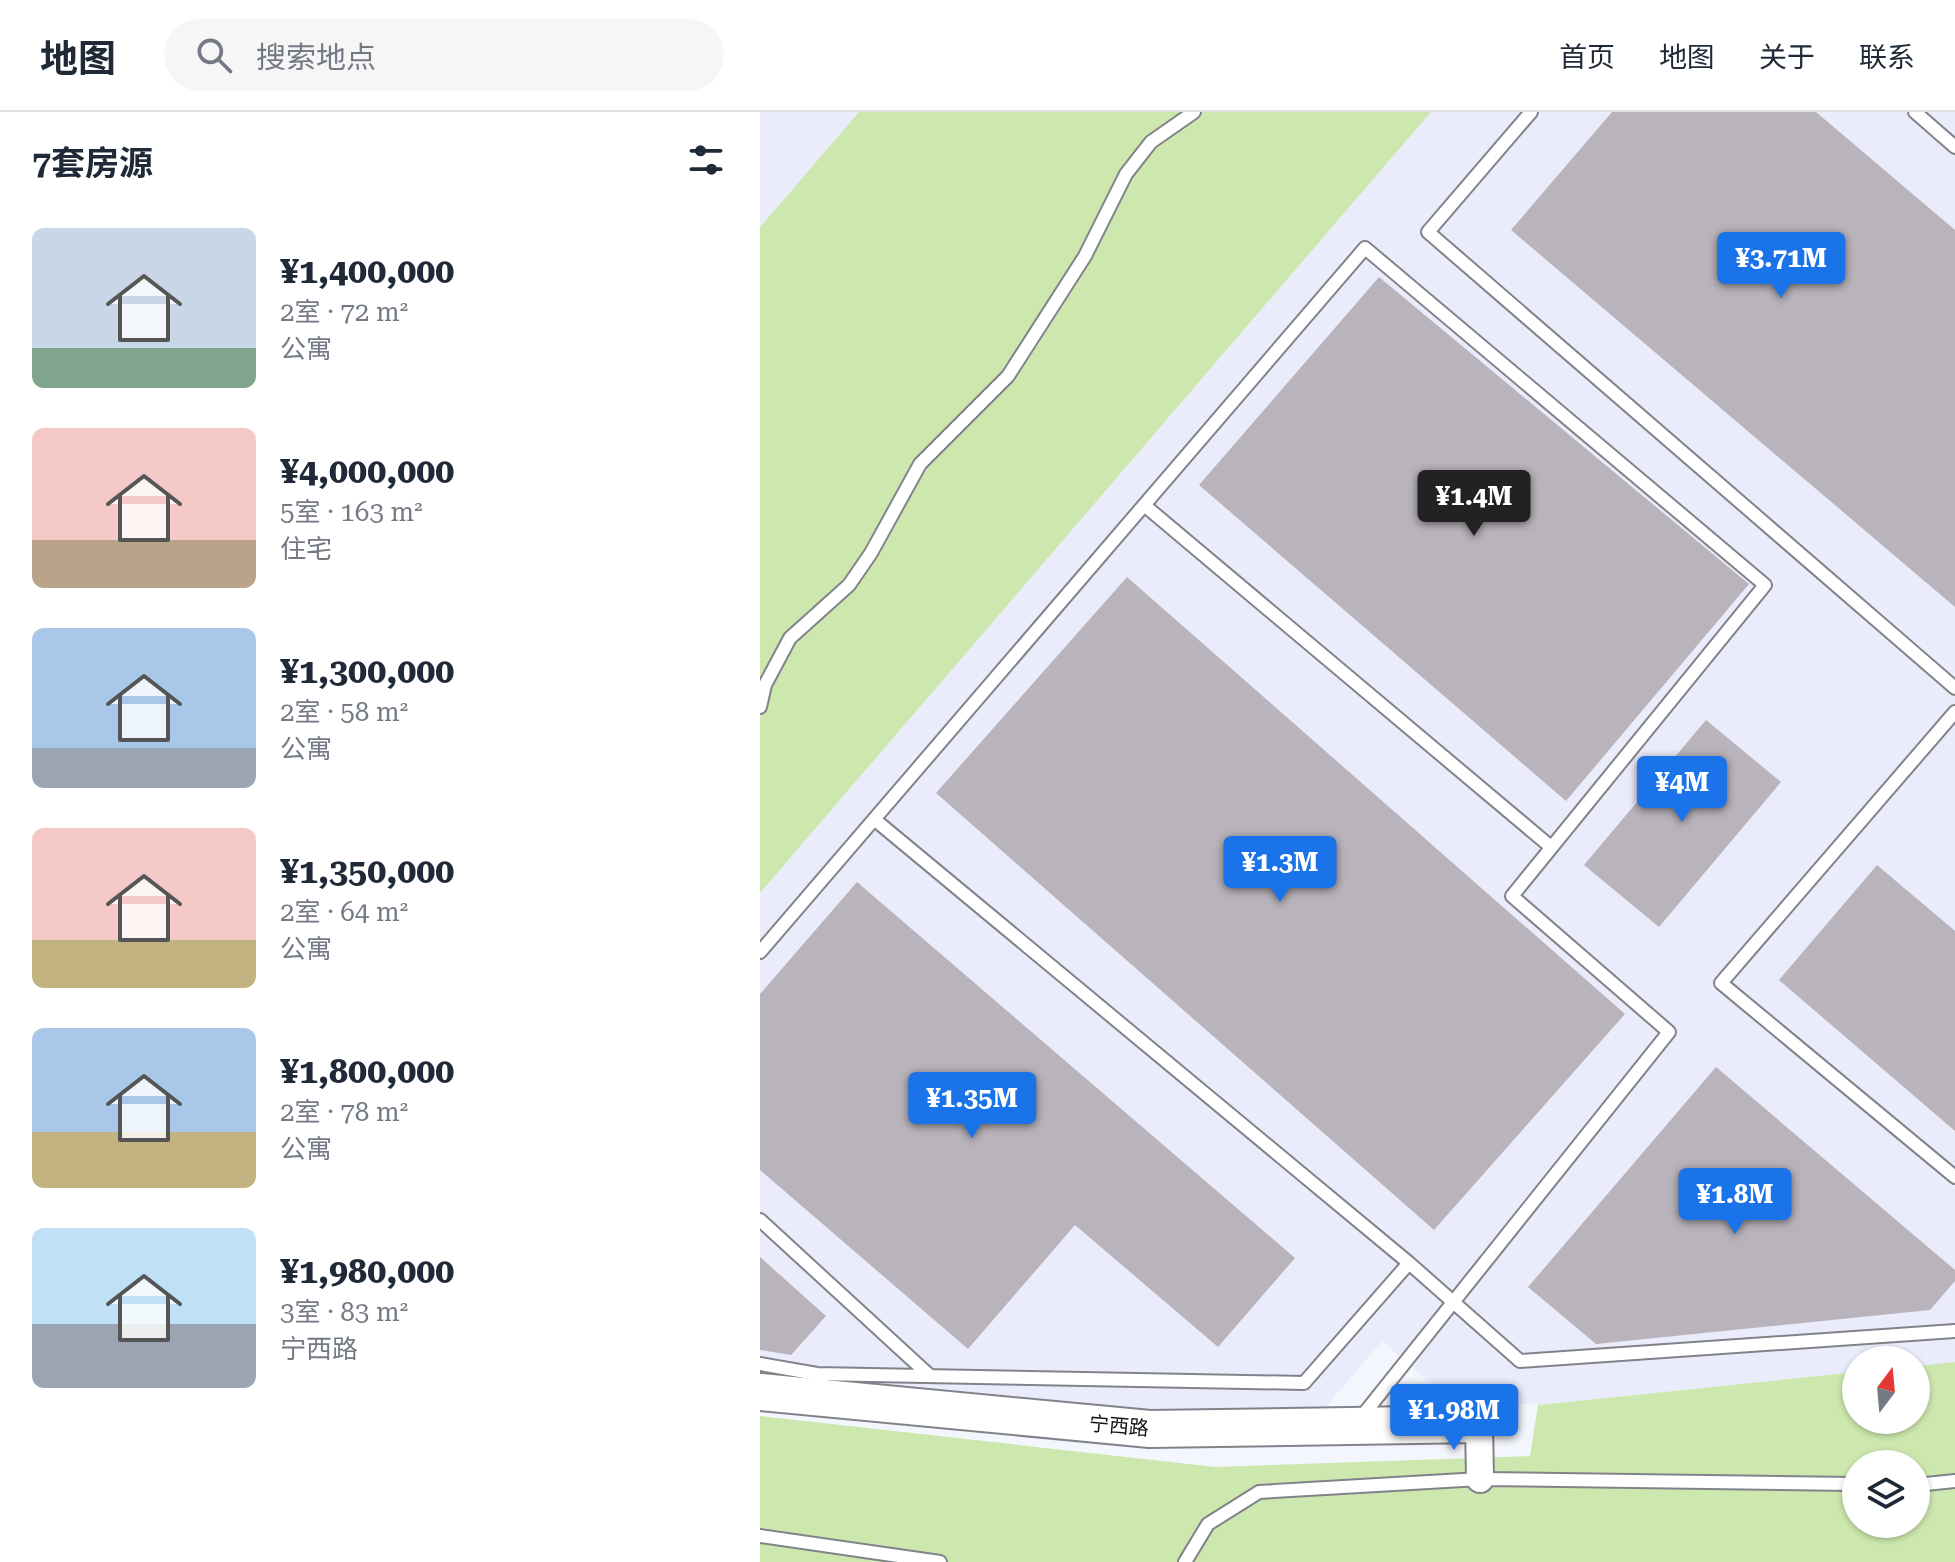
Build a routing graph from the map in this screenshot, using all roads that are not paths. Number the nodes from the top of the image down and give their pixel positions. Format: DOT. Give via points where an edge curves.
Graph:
graph roads {
  1 [pos="1194,112"];
  2 [pos="1531,112"];
  3 [pos="1915,112"];
  4 [pos="1955,147"];
  5 [pos="1144,505"];
  6 [pos="1955,688"];
  7 [pos="760,707"];
  8 [pos="1955,712"];
  9 [pos="874,819"];
  10 [pos="1551,847"];
  11 [pos="760,952"];
  12 [pos="1955,1177"];
  13 [pos="760,1220"];
  14 [pos="1409,1263"];
  15 [pos="1453,1302"];
  16 [pos="1955,1331"];
  17 [pos="760,1364"];
  18 [pos="930,1376"];
  19 [pos="760,1392"];
  20 [pos="1479,1424"];
  21 [pos="1354,1426"];
  22 [pos="1480,1479"];
  23 [pos="1955,1481"];
  24 [pos="1842,1484"];
  25 [pos="1930,1484"];
  26 [pos="760,1536"];
  27 [pos="940,1562"];
  28 [pos="1185,1562"];
  1 -- 7 [label="lane" via="1151,142 1126,174 1085,256 1008,376 920,464 849,585 790,638 765,685"];
  2 -- 6 [label="lane" via="1428,232"];
  3 -- 4 [label="lane"];
  5 -- 9 [label="lane"];
  5 -- 10 [label="lane"];
  5 -- 10 [label="lane" via="1365,248 1378,258 1765,585"];
  8 -- 12 [label="lane" via="1721,983"];
  9 -- 11 [label="lane"];
  9 -- 14 [label="lane"];
  10 -- 15 [label="lane" via="1512,896 1669,1032"];
  13 -- 18 [label="lane"];
  14 -- 15 [label="lane"];
  14 -- 18 [label="lane" via="1304,1383"];
  15 -- 16 [label="lane" via="1520,1361"];
  15 -- 21 [label="lane"];
  17 -- 18 [label="lane" via="817,1374"];
  19 -- 21 [label="main road, 宁西路" via="1150,1429"];
  20 -- 21 [label="main road, 宁西路"];
  20 -- 22 [label="street"];
  22 -- 24 [label="lane"];
  22 -- 28 [label="lane" via="1259,1492 1208,1524"];
  23 -- 25 [label="lane"];
  26 -- 27 [label="lane"];
}
